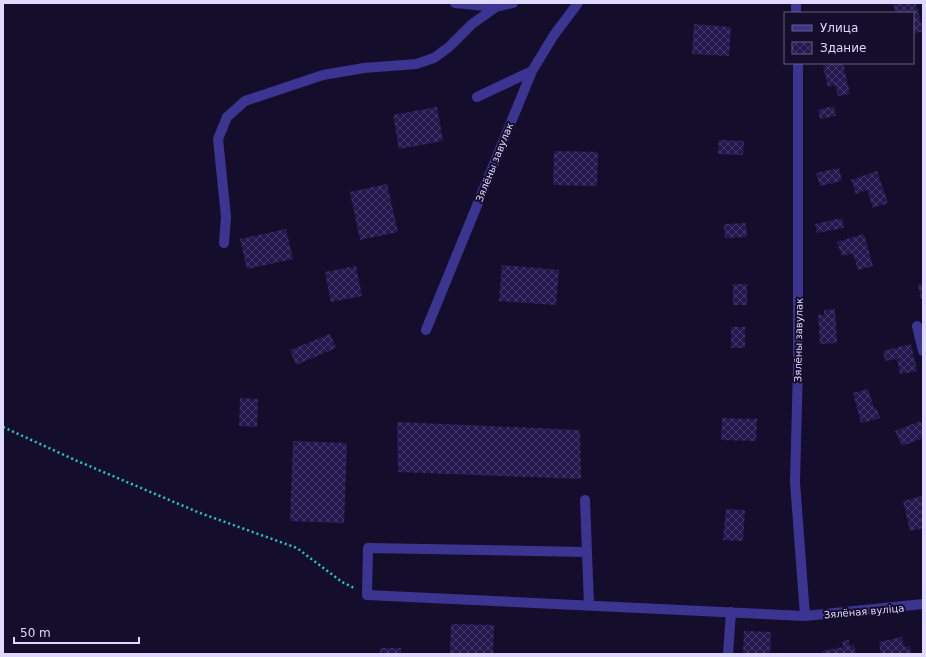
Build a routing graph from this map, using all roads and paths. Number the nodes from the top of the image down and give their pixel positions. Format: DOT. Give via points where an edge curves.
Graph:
graph roads {
  1 [pos="455,3"];
  2 [pos="513,3"];
  3 [pos="578,3"];
  4 [pos="496,7"];
  5 [pos="798,64"];
  6 [pos="532,71"];
  7 [pos="478,97"];
  8 [pos="224,243"];
  9 [pos="917,326"];
  10 [pos="426,330"];
  11 [pos="923,351"];
  12 [pos="3,427"];
  13 [pos="585,500"];
  14 [pos="586,552"];
  15 [pos="367,595"];
  16 [pos="923,604"];
  17 [pos="589,605"];
  18 [pos="731,612"];
  19 [pos="804,616"];
  20 [pos="728,654"];
  1 -- 4 [label="street"];
  2 -- 4 [label="street"];
  3 -- 6 [label="street, Зялёны завулак" via="554,34"];
  4 -- 8 [label="street" via="472,24 434,58 416,64 364,68 323,75 245,101 227,117 218,139 226,217"];
  5 -- 19 [label="street, Зялёны завулак" via="798,358 795,482"];
  6 -- 7 [label="street"];
  6 -- 10 [label="street, Зялёны завулак"];
  9 -- 11 [label="street"];
  12 -- 15 [label="path" via="192,510 297,548 342,582"];
  13 -- 14 [label="street"];
  14 -- 15 [label="street" via="368,548"];
  14 -- 17 [label="street"];
  15 -- 17 [label="street, Зялёная вуліца"];
  16 -- 19 [label="street, Зялёная вуліца"];
  17 -- 18 [label="street, Зялёная вуліца"];
  18 -- 19 [label="street, Зялёная вуліца"];
  18 -- 20 [label="street"];
}
